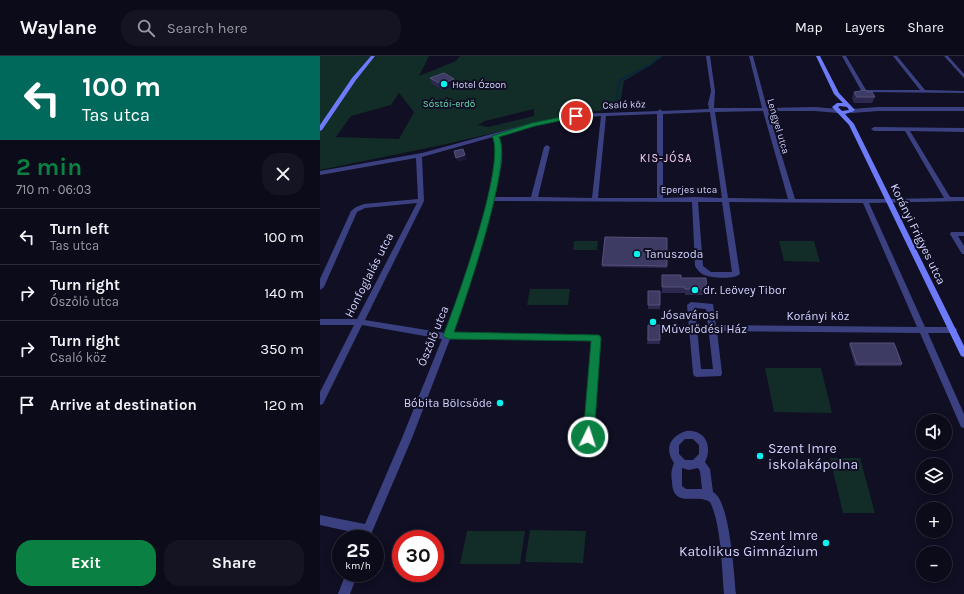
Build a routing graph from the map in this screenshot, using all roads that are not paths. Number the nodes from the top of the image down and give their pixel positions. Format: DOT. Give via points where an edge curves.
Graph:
graph roads {
  1 [pos="373,56"];
  2 [pos="708,56"];
  3 [pos="751,56"];
  4 [pos="818,56"];
  5 [pos="844,56"];
  6 [pos="895,56"];
  7 [pos="946,56"];
  8 [pos="964,77"];
  9 [pos="923,91"];
  10 [pos="964,92"];
  11 [pos="837,94"];
  12 [pos="837,108"];
  13 [pos="850,109"];
  14 [pos="964,109"];
  15 [pos="712,110"];
  16 [pos="765,110"];
  17 [pos="660,112"];
  18 [pos="604,114"];
  19 [pos="851,124"];
  20 [pos="320,129"];
  21 [pos="874,129"];
  22 [pos="907,130"];
  23 [pos="964,130"];
  24 [pos="495,136"];
  25 [pos="547,147"];
  26 [pos="419,156"];
  27 [pos="320,173"];
  28 [pos="490,198"];
  29 [pos="534,198"];
  30 [pos="595,199"];
  31 [pos="660,199"];
  32 [pos="695,199"];
  33 [pos="948,199"];
  34 [pos="964,199"];
  35 [pos="726,200"];
  36 [pos="792,200"];
  37 [pos="866,200"];
  38 [pos="421,201"];
  39 [pos="889,201"];
  40 [pos="964,234"];
  41 [pos="964,252"];
  42 [pos="320,287"];
  43 [pos="320,322"];
  44 [pos="360,322"];
  45 [pos="713,328"];
  46 [pos="923,330"];
  47 [pos="953,330"];
  48 [pos="448,336"];
  49 [pos="964,354"];
  50 [pos="320,401"];
  51 [pos="964,424"];
  52 [pos="588,437"];
  53 [pos="680,462"];
  54 [pos="699,462"];
  55 [pos="708,495"];
  56 [pos="320,520"];
  57 [pos="353,530"];
  58 [pos="368,530"];
  59 [pos="349,582"];
  60 [pos="344,594"];
  61 [pos="730,594"];
  1 -- 20 [label="street" via="354,78"];
  2 -- 15 [label="street" via="713,91"];
  3 -- 16 [label="street, Lengyel utca"];
  4 -- 11 [label="street"];
  5 -- 9 [label="street" via="864,91"];
  6 -- 9 [label="street"];
  7 -- 8 [label="street"];
  9 -- 10 [label="street"];
  11 -- 12 [label="street"];
  11 -- 13 [label="street"];
  12 -- 13 [label="street"];
  12 -- 13 [label="street"];
  12 -- 16 [label="street, Csaló köz"];
  12 -- 19 [label="street, Korányi Frigyes utca"];
  13 -- 14 [label="street"];
  13 -- 19 [label="street, Korányi Frigyes utca"];
  15 -- 16 [label="street, Csaló köz"];
  15 -- 17 [label="street, Csaló köz"];
  15 -- 35 [label="street"];
  16 -- 36 [label="street, Lengyel utca"];
  17 -- 18 [label="street, Csaló köz"];
  17 -- 31 [label="street"];
  18 -- 24 [label="street, Csaló köz" via="564,117"];
  18 -- 30 [label="street"];
  19 -- 39 [label="street, Korányi Frigyes utca"];
  21 -- 22 [label="street"];
  22 -- 23 [label="street"];
  22 -- 33 [label="street"];
  24 -- 26 [label="street, Csaló köz"];
  24 -- 28 [label="street, Ószőlő utca" via="498,142 498,160"];
  25 -- 29 [label="street"];
  26 -- 27 [label="street, Csaló köz"];
  26 -- 38 [label="street, Honfoglalás utca"];
  28 -- 29 [label="street, Eperjes utca"];
  28 -- 48 [label="street, Ószőlő utca" via="472,270"];
  29 -- 30 [label="street, Eperjes utca"];
  30 -- 31 [label="street, Eperjes utca"];
  31 -- 32 [label="street, Eperjes utca"];
  32 -- 35 [label="street, Eperjes utca"];
  32 -- 35 [label="street" via="699,266 702,272 736,274"];
  33 -- 34 [label="street, Eperjes utca"];
  33 -- 39 [label="street, Eperjes utca"];
  35 -- 36 [label="street, Eperjes utca"];
  36 -- 37 [label="street, Eperjes utca"];
  37 -- 39 [label="street, Eperjes utca"];
  37 -- 46 [label="street"];
  38 -- 42 [label="street" via="364,206 354,211"];
  38 -- 44 [label="street, Honfoglalás utca"];
  39 -- 47 [label="street, Korányi Frigyes utca"];
  40 -- 41 [label="street" via="953,234"];
  43 -- 44 [label="street"];
  44 -- 48 [label="street"];
  44 -- 50 [label="street, Honfoglalás utca"];
  45 -- 45 [label="street" via="710,306 691,305 696,373 718,372"];
  45 -- 46 [label="street, Korányi köz"];
  46 -- 47 [label="street, Korányi köz"];
  46 -- 51 [label="street"];
  47 -- 49 [label="street, Korányi Frigyes utca"];
  48 -- 52 [label="street" via="596,338"];
  48 -- 58 [label="street, Ószőlő utca"];
  53 -- 54 [label="street"];
  53 -- 54 [label="street" via="674,455 675,443 680,437 691,435 702,441 705,449"];
  53 -- 55 [label="street" via="676,470 677,488 684,494"];
  54 -- 55 [label="street" via="705,469"];
  55 -- 61 [label="street" via="714,498 717,504"];
  56 -- 57 [label="street"];
  59 -- 60 [label="street"];
}
